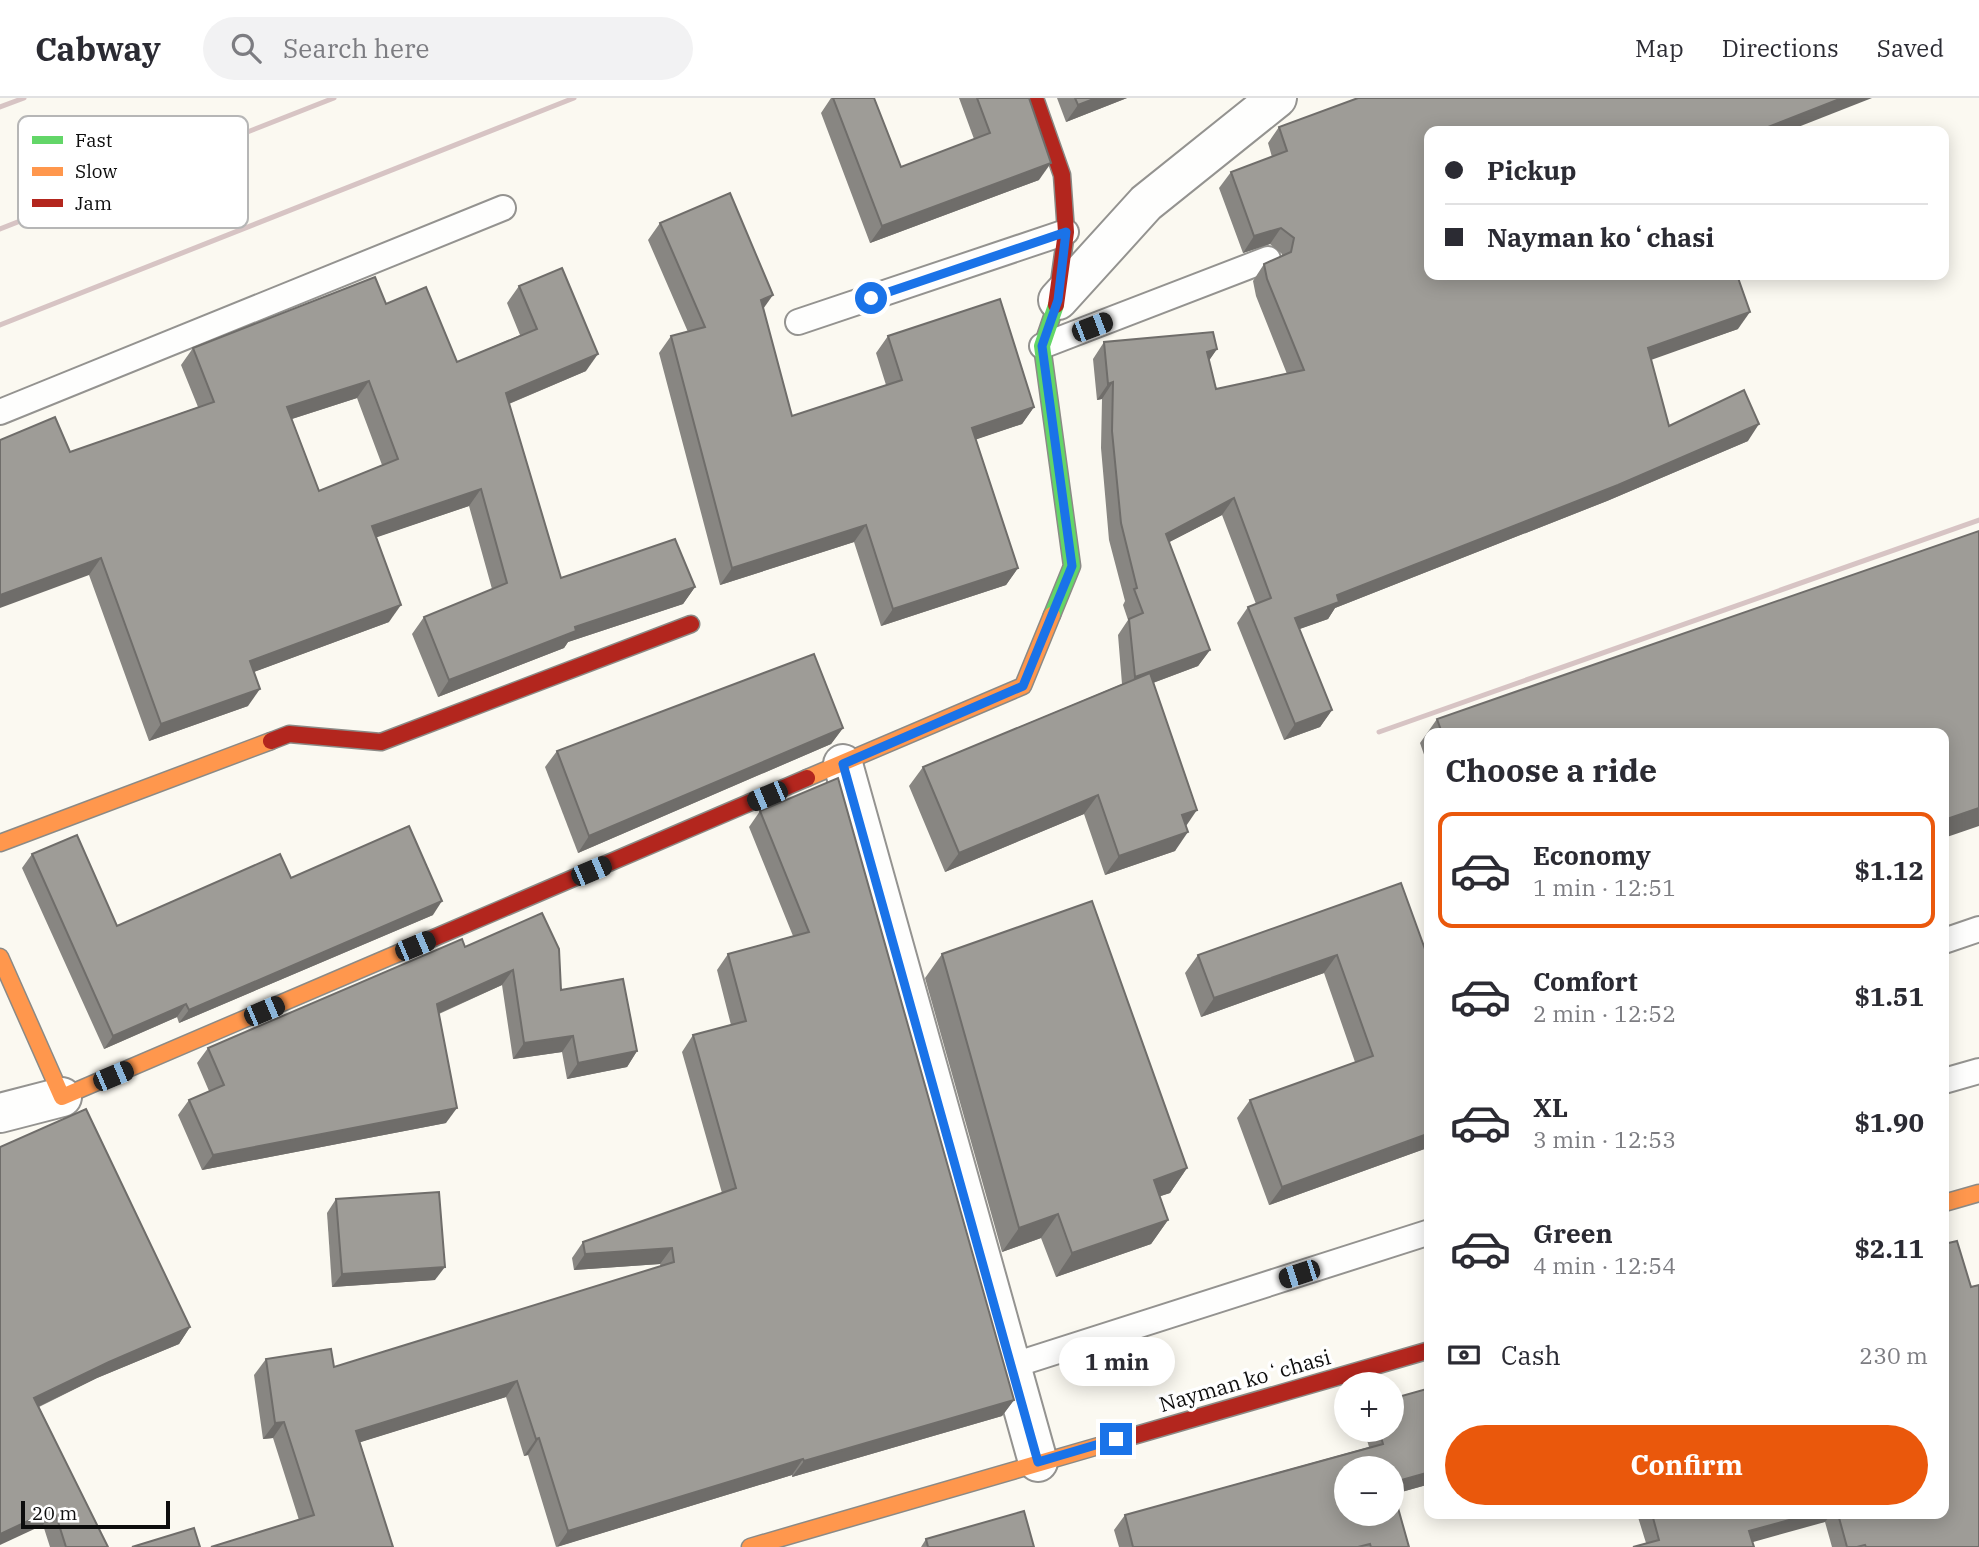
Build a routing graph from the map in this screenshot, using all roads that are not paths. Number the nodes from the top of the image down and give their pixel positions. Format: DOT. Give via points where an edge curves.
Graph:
graph roads {
  1 [pos="1035,98"];
  2 [pos="1277,98"];
  3 [pos="503,208"];
  4 [pos="1066,232"];
  5 [pos="1268,259"];
  6 [pos="1058,300"];
  7 [pos="798,322"];
  8 [pos="1042,346"];
  9 [pos="0,412"];
  10 [pos="691,624"];
  11 [pos="843,764"];
  12 [pos="0,843"];
  13 [pos="1979,929"];
  14 [pos="1949,939"];
  15 [pos="0,957"];
  16 [pos="1979,1071"];
  17 [pos="1949,1080"];
  18 [pos="62,1097"];
  19 [pos="0,1113"];
  20 [pos="1979,1193"];
  21 [pos="1949,1202"];
  22 [pos="1424,1234"];
  23 [pos="1424,1352"];
  24 [pos="1011,1366"];
  25 [pos="1038,1462"];
  26 [pos="750,1547"];
  1 -- 4 [label="street" via="1062,175"];
  2 -- 6 [label="street" via="1146,203"];
  3 -- 9 [label="lane"];
  4 -- 6 [label="street"];
  4 -- 7 [label="lane"];
  5 -- 8 [label="lane"];
  6 -- 8 [label="street"];
  8 -- 11 [label="street" via="1072,566 1023,686"];
  10 -- 12 [label="street" via="381,742 289,734"];
  11 -- 18 [label="street"];
  11 -- 24 [label="street"];
  13 -- 14 [label="lane"];
  15 -- 18 [label="street"];
  16 -- 17 [label="lane"];
  18 -- 19 [label="street"];
  20 -- 21 [label="street"];
  22 -- 24 [label="lane"];
  23 -- 25 [label="street, Nayman koʻchasi"];
  24 -- 25 [label="street"];
  25 -- 26 [label="street, Nayman koʻchasi"];
}
